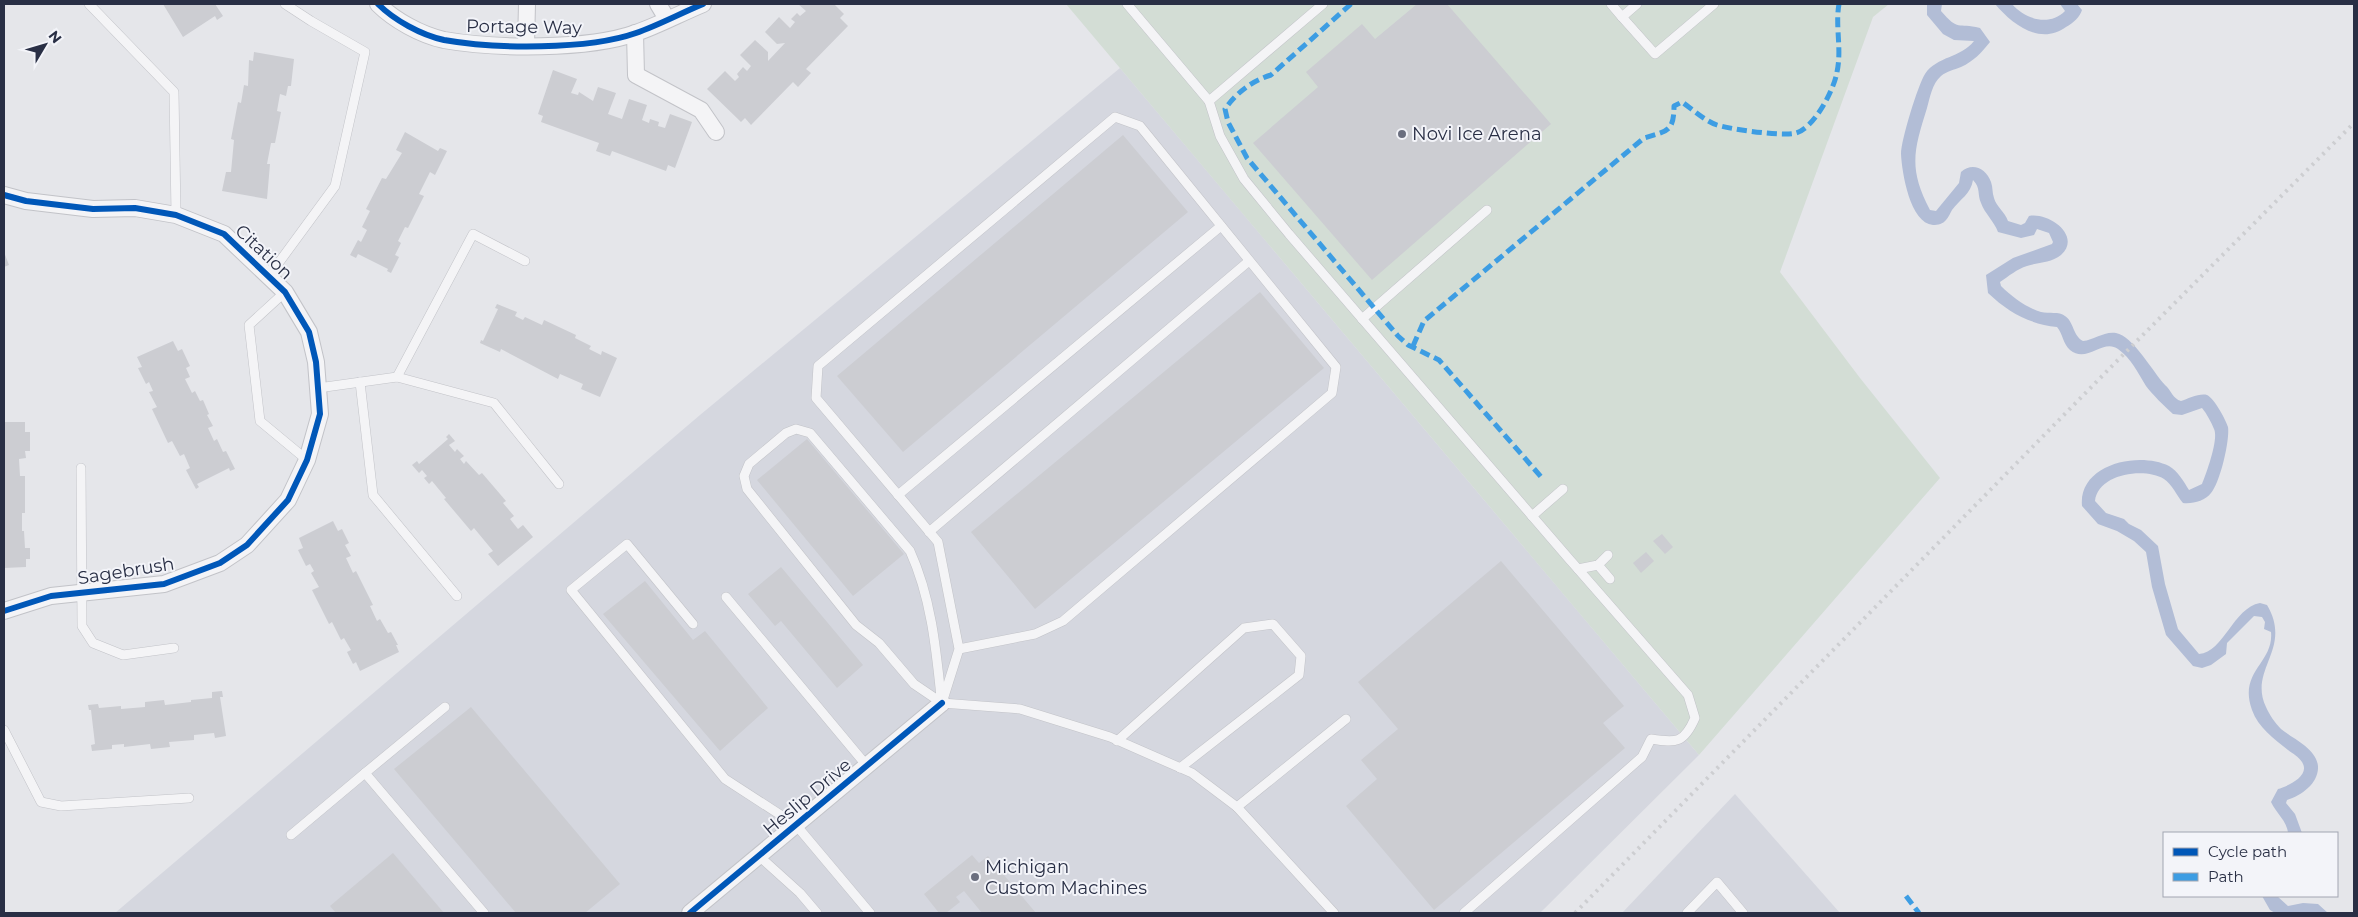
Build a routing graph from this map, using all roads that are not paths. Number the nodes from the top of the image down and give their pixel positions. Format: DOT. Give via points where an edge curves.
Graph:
graph roads {
  1 [pos="89,4"];
  2 [pos="285,4"];
  3 [pos="378,4"];
  4 [pos="527,4"];
  5 [pos="658,4"];
  6 [pos="703,4"];
  7 [pos="1126,4"];
  8 [pos="1324,4"];
  9 [pos="1611,4"];
  10 [pos="1637,4"];
  11 [pos="1714,4"];
  12 [pos="397,10"];
  13 [pos="1622,16"];
  14 [pos="667,19"];
  15 [pos="635,33"];
  16 [pos="526,45"];
  17 [pos="1209,101"];
  18 [pos="716,132"];
  19 [pos="4,195"];
  20 [pos="1487,210"];
  21 [pos="176,215"];
  22 [pos="1221,226"];
  23 [pos="525,261"];
  24 [pos="1249,261"];
  25 [pos="269,276"];
  26 [pos="285,292"];
  27 [pos="1362,319"];
  28 [pos="397,377"];
  29 [pos="360,382"];
  30 [pos="318,388"];
  31 [pos="308,460"];
  32 [pos="80,468"];
  33 [pos="559,484"];
  34 [pos="1563,489"];
  35 [pos="898,495"];
  36 [pos="1532,516"];
  37 [pos="929,532"];
  38 [pos="1608,555"];
  39 [pos="1598,565"];
  40 [pos="1578,569"];
  41 [pos="1610,579"];
  42 [pos="81,593"];
  43 [pos="457,596"];
  44 [pos="726,596"];
  45 [pos="4,611"];
  46 [pos="693,624"];
  47 [pos="174,648"];
  48 [pos="959,649"];
  49 [pos="942,703"];
  50 [pos="445,707"];
  51 [pos="1346,718"];
  52 [pos="4,730"];
  53 [pos="1117,740"];
  54 [pos="867,766"];
  55 [pos="1180,768"];
  56 [pos="365,773"];
  57 [pos="189,798"];
  58 [pos="1238,807"];
  59 [pos="796,825"];
  60 [pos="291,835"];
  61 [pos="758,856"];
  62 [pos="484,913"];
  63 [pos="690,913"];
  64 [pos="817,913"];
  65 [pos="870,913"];
  66 [pos="1334,913"];
  67 [pos="1464,913"];
  68 [pos="1689,913"];
  69 [pos="1743,913"];
  1 -- 21 [label="lane" via="174,92"];
  2 -- 25 [label="lane" via="366,52 334,186"];
  3 -- 12 [label="street, Portage Way"];
  4 -- 16 [label="street"];
  5 -- 14 [label="street"];
  6 -- 14 [label="street, Portage Way"];
  7 -- 17 [label="lane"];
  8 -- 17 [label="lane"];
  9 -- 13 [label="lane"];
  10 -- 13 [label="lane"];
  11 -- 13 [label="lane" via="1655,54"];
  12 -- 16 [label="street, Portage Way" via="413,29 443,39"];
  14 -- 15 [label="street, Portage Way"];
  15 -- 16 [label="street, Portage Way" via="584,44"];
  15 -- 18 [label="street" via="636,75 701,110"];
  17 -- 27 [label="lane" via="1220,136 1244,179"];
  19 -- 21 [label="street, Citation" via="36,202 93,208 136,208"];
  20 -- 27 [label="lane"];
  21 -- 25 [label="street, Citation" via="224,234"];
  22 -- 24 [label="lane"];
  22 -- 35 [label="lane"];
  22 -- 35 [label="lane" via="1140,126 1115,117 818,366 816,398"];
  23 -- 28 [label="lane" via="473,234"];
  24 -- 37 [label="lane"];
  24 -- 48 [label="lane" via="1336,367 1332,393 1062,621 1035,634"];
  25 -- 26 [label="street, Citation"];
  26 -- 30 [label="street, Citation" via="309,332"];
  26 -- 31 [label="lane" via="249,325 260,420"];
  27 -- 36 [label="lane"];
  28 -- 29 [label="lane"];
  28 -- 33 [label="lane" via="494,404"];
  29 -- 30 [label="lane"];
  29 -- 43 [label="lane" via="373,495"];
  30 -- 31 [label="street, Sagebrush" via="320,414"];
  31 -- 42 [label="street, Sagebrush" via="288,500 247,545 220,563 164,584"];
  32 -- 42 [label="lane"];
  34 -- 36 [label="lane"];
  35 -- 37 [label="lane"];
  36 -- 40 [label="lane"];
  37 -- 48 [label="lane" via="938,542"];
  38 -- 39 [label="lane"];
  39 -- 40 [label="lane"];
  39 -- 41 [label="lane"];
  40 -- 67 [label="lane" via="1688,696 1695,718 1688,735 1673,742 1651,739 1642,756"];
  42 -- 45 [label="street, Sagebrush" via="51,596"];
  42 -- 47 [label="lane" via="82,626 93,643 123,655"];
  44 -- 54 [label="lane"];
  46 -- 59 [label="lane" via="627,544 570,590 725,779"];
  48 -- 49 [label="lane"];
  49 -- 49 [label="lane" via="935,640 919,571 910,551 810,432 796,429 786,433 748,464 744,476 746,489 856,624 879,644 914,684"];
  49 -- 53 [label="lane" via="1020,709"];
  49 -- 54 [label="street, Heslip Drive"];
  50 -- 56 [label="lane"];
  51 -- 58 [label="lane"];
  52 -- 57 [label="lane" via="41,802 61,806"];
  53 -- 55 [label="lane"];
  53 -- 55 [label="lane" via="1244,628 1274,624 1301,656 1299,675"];
  54 -- 59 [label="street, Heslip Drive"];
  55 -- 58 [label="lane" via="1192,773"];
  56 -- 60 [label="lane"];
  56 -- 62 [label="lane"];
  58 -- 66 [label="lane"];
  59 -- 61 [label="street, Heslip Drive"];
  59 -- 65 [label="lane"];
  61 -- 63 [label="street, Heslip Drive"];
  61 -- 64 [label="lane" via="800,893"];
  68 -- 69 [label="lane" via="1717,882"];
}
